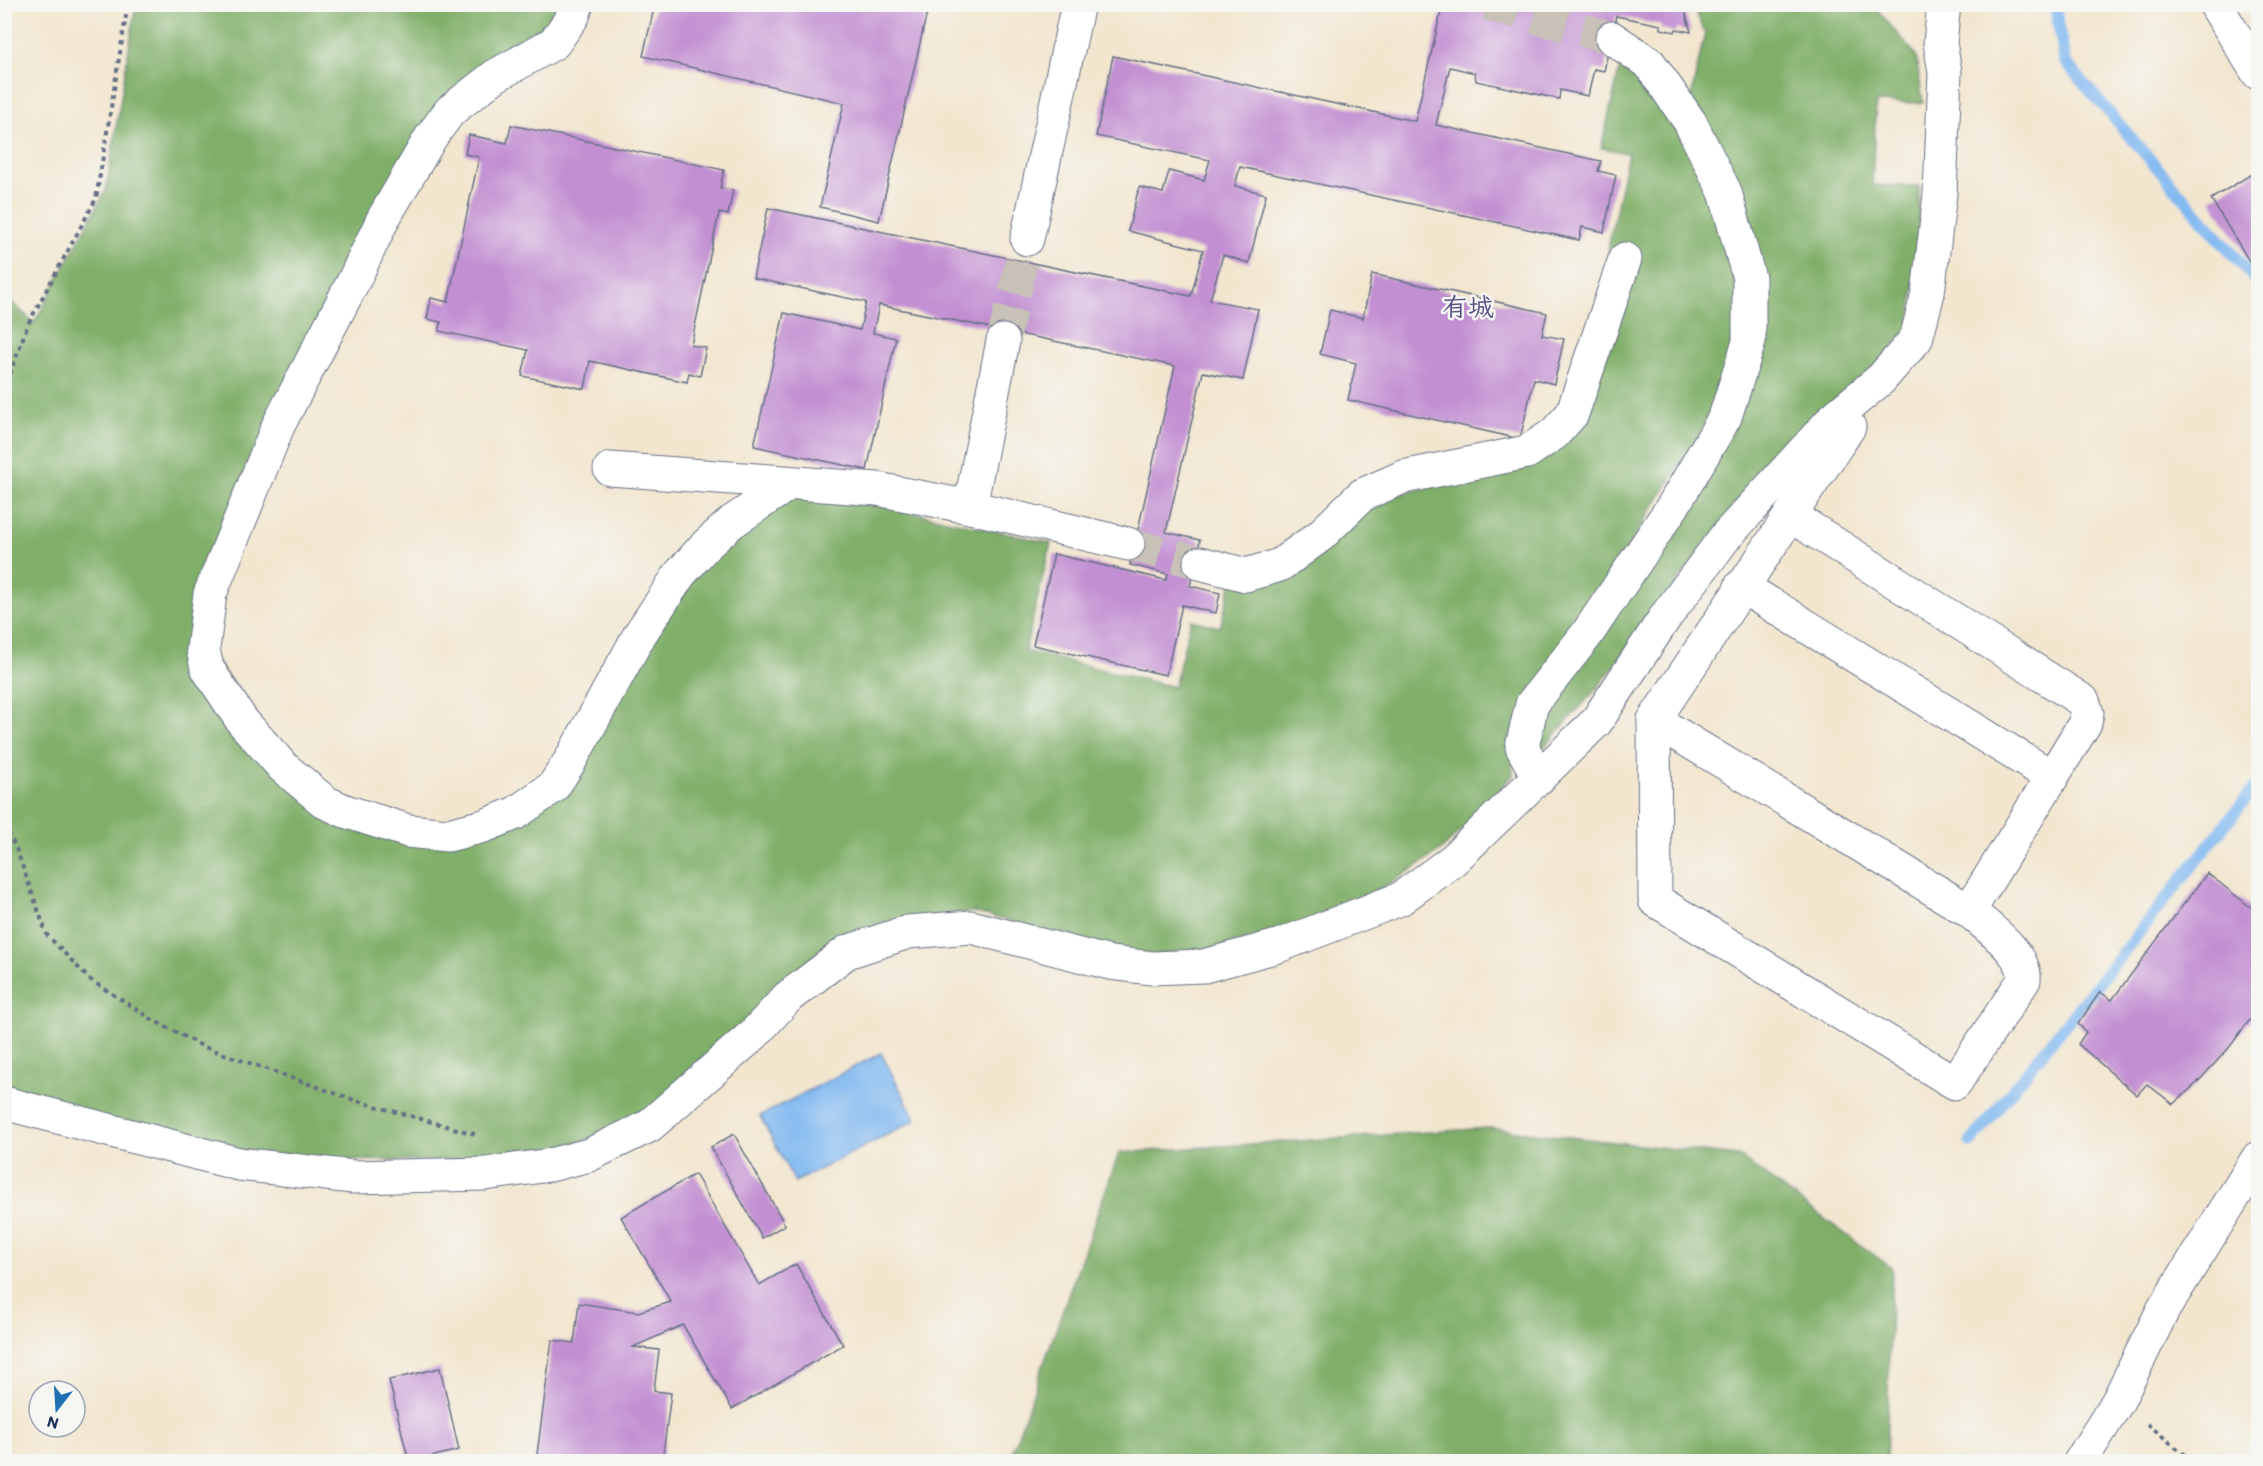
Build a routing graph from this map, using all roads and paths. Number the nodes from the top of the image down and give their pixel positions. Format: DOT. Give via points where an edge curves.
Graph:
graph roads {
  1 [pos="128,4"];
  2 [pos="577,4"];
  3 [pos="1078,4"];
  4 [pos="1944,4"];
  5 [pos="2215,4"];
  6 [pos="1612,38"];
  7 [pos="2259,73"];
  8 [pos="1027,239"];
  9 [pos="1625,259"];
  10 [pos="1003,341"];
  11 [pos="1881,379"];
  12 [pos="4,391"];
  13 [pos="610,469"];
  14 [pos="790,483"];
  15 [pos="970,507"];
  16 [pos="1799,521"];
  17 [pos="1128,544"];
  18 [pos="1200,563"];
  19 [pos="1741,586"];
  20 [pos="1654,720"];
  21 [pos="2052,777"];
  22 [pos="1539,778"];
  23 [pos="4,824"];
  24 [pos="1969,911"];
  25 [pos="4,1103"];
  26 [pos="481,1136"];
  27 [pos="2259,1158"];
  28 [pos="2118,1401"];
  29 [pos="2080,1461"];
  30 [pos="2193,1461"];
  1 -- 12 [label="path" via="96,199 28,324"];
  2 -- 14 [label="street" via="554,43 495,76 450,111 383,219 278,426 210,594 203,649 207,668 242,721 283,767 325,802 408,831 448,835 484,826 516,813 553,786 640,634 680,573 732,522"];
  3 -- 8 [label="street"];
  4 -- 11 [label="street" via="1940,43 1945,72 1940,194 1928,294 1916,339"];
  5 -- 7 [label="street"];
  6 -- 22 [label="street" via="1650,64 1690,122 1725,192 1749,278 1749,342 1725,417 1673,506 1587,634 1532,704 1522,747"];
  9 -- 18 [label="street" via="1572,414 1554,434 1527,452 1403,477 1362,495 1320,536 1280,565 1246,574"];
  10 -- 15 [label="street"];
  11 -- 19 [label="street"];
  11 -- 22 [label="street" via="1834,418 1726,536 1666,616 1596,722"];
  13 -- 14 [label="street"];
  14 -- 15 [label="street" via="877,489"];
  15 -- 17 [label="street"];
  16 -- 21 [label="street" via="2083,701 2085,723"];
  19 -- 20 [label="street"];
  19 -- 21 [label="street"];
  20 -- 24 [label="street"];
  20 -- 24 [label="street" via="1655,900 1955,1083 2025,973 2016,954"];
  21 -- 24 [label="street"];
  22 -- 25 [label="street" via="1453,860 1400,899 1278,946 1204,966 1152,968 1110,963 971,927 908,932 847,952 788,997 754,1034 649,1126 589,1155 550,1165 485,1174 353,1177 239,1164"];
  23 -- 26 [label="path" via="46,935 89,979 204,1047 357,1101"];
  27 -- 28 [label="street" via="2163,1310"];
  28 -- 29 [label="street"];
  28 -- 30 [label="path"];
}
